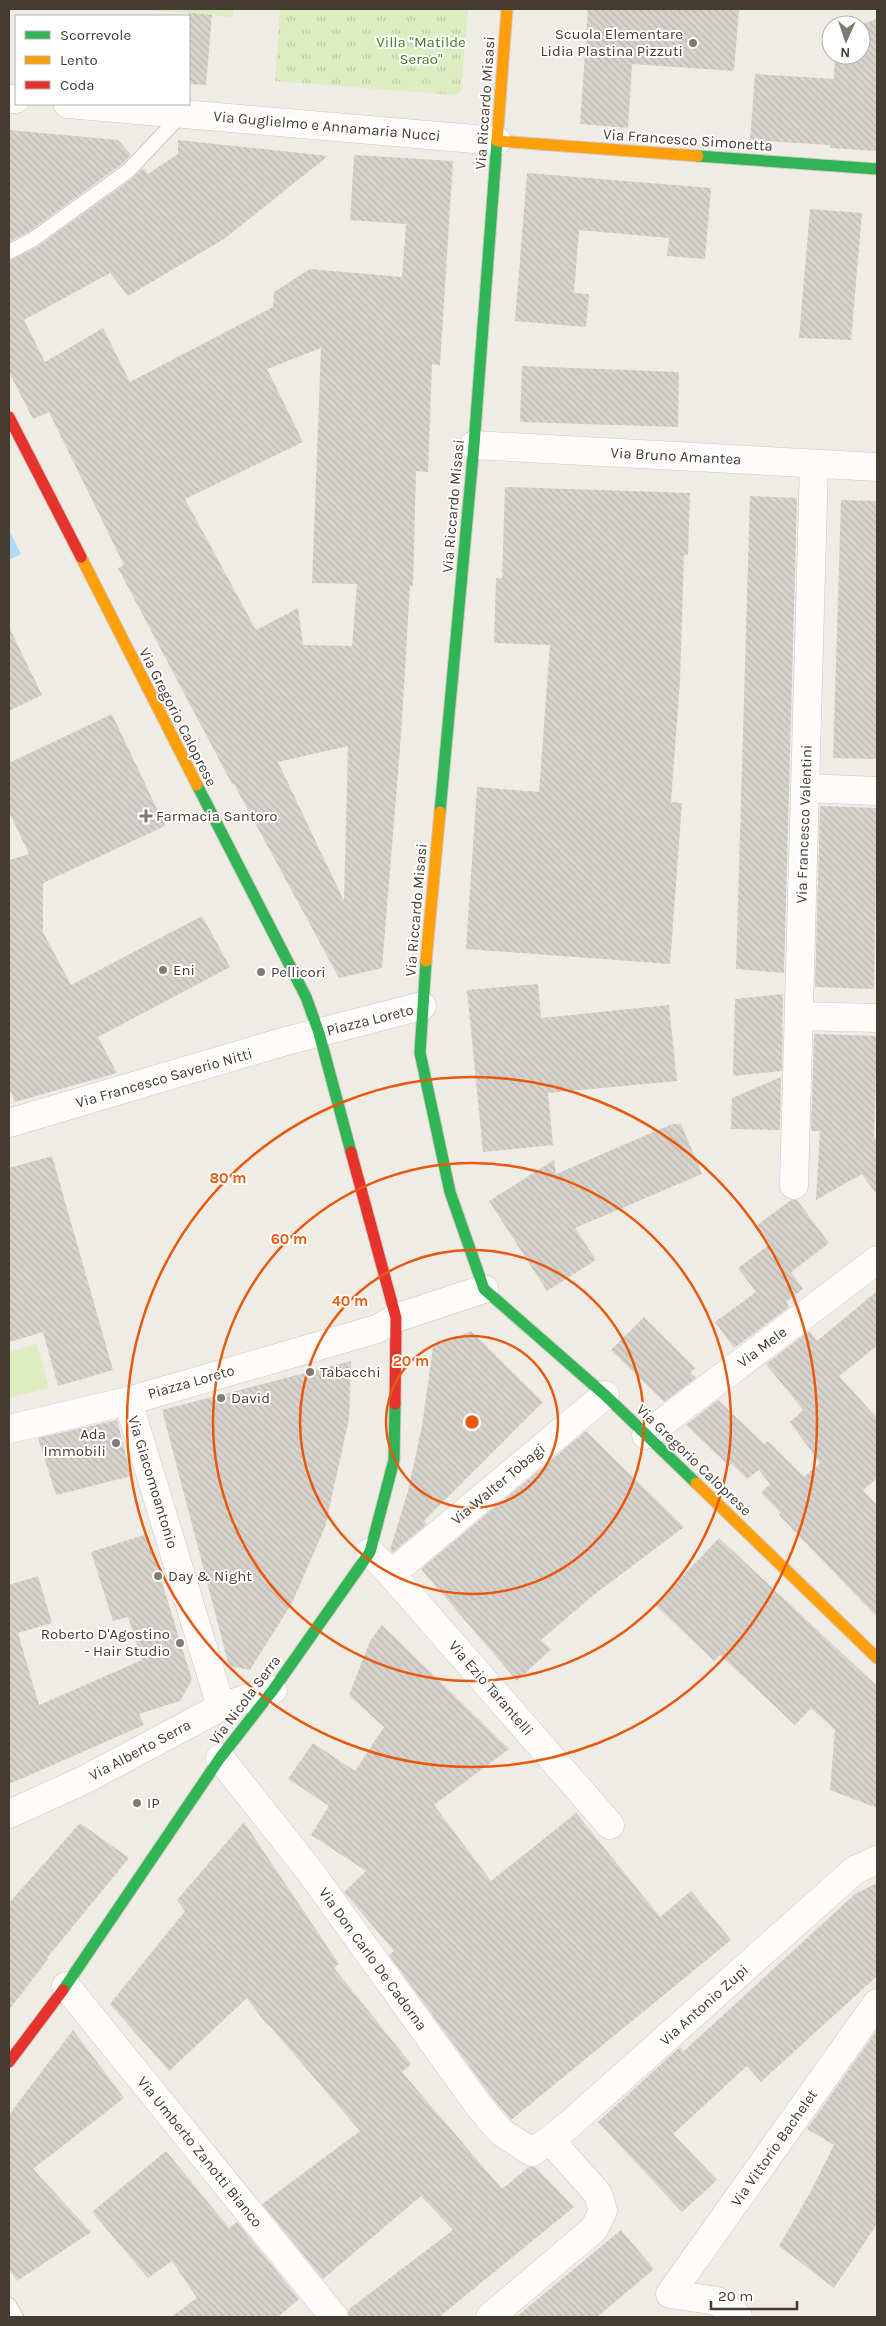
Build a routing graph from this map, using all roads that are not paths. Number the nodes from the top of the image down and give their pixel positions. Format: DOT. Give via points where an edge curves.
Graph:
graph roads {
  1 [pos="507,9"];
  2 [pos="80,105"];
  3 [pos="183,114"];
  4 [pos="497,141"];
  5 [pos="877,169"];
  6 [pos="9,252"];
  7 [pos="9,417"];
  8 [pos="474,445"];
  9 [pos="814,464"];
  10 [pos="877,467"];
  11 [pos="806,788"];
  12 [pos="877,791"];
  13 [pos="422,1006"];
  14 [pos="799,1016"];
  15 [pos="877,1018"];
  16 [pos="318,1033"];
  17 [pos="9,1123"];
  18 [pos="794,1185"];
  19 [pos="877,1260"];
  20 [pos="484,1289"];
  21 [pos="396,1318"];
  22 [pos="605,1395"];
  23 [pos="128,1401"];
  24 [pos="9,1429"];
  25 [pos="646,1435"];
  26 [pos="370,1552"];
  27 [pos="391,1574"];
  28 [pos="877,1658"];
  29 [pos="272,1690"];
  30 [pos="221,1707"];
  31 [pos="220,1758"];
  32 [pos="9,1814"];
  33 [pos="610,1825"];
  34 [pos="877,1860"];
  35 [pos="66,1986"];
  36 [pos="877,2003"];
  37 [pos="9,2062"];
  38 [pos="541,2146"];
  39 [pos="9,2305"];
  40 [pos="331,2316"];
  41 [pos="16,2317"];
  42 [pos="490,2317"];
  43 [pos="738,2317"];
  1 -- 4 [label="street, Via Riccardo Misasi"];
  2 -- 3 [label="street, Via Guglielmo e Annamaria Nucci"];
  3 -- 4 [label="street, Via Guglielmo e Annamaria Nucci"];
  3 -- 6 [label="lane" via="128,171 32,240"];
  4 -- 5 [label="street, Via Francesco Simonetta"];
  4 -- 8 [label="street, Via Riccardo Misasi"];
  7 -- 16 [label="street, Via Gregorio Caloprese" via="306,997"];
  8 -- 9 [label="street, Via Bruno Amantea"];
  8 -- 13 [label="street, Via Riccardo Misasi"];
  9 -- 10 [label="street, Via Bruno Amantea"];
  9 -- 11 [label="street, Via Francesco Valentini"];
  11 -- 12 [label="street"];
  11 -- 14 [label="street, Via Francesco Valentini"];
  13 -- 16 [label="street, Piazza Loreto"];
  13 -- 20 [label="street, Piazza Loreto" via="420,1053 442,1162"];
  14 -- 15 [label="street"];
  14 -- 18 [label="street, Via Francesco Valentini"];
  16 -- 17 [label="street, Via Francesco Saverio Nitti"];
  16 -- 21 [label="street, Piazza Loreto"];
  19 -- 25 [label="street, Via Mele"];
  20 -- 21 [label="street, Piazza Loreto"];
  20 -- 22 [label="street, Via Gregorio Caloprese"];
  21 -- 23 [label="street, Piazza Loreto" via="377,1330"];
  21 -- 26 [label="street, Via Nicola Serra" via="394,1460"];
  22 -- 25 [label="street, Via Gregorio Caloprese"];
  22 -- 27 [label="street, Via Walter Tobagi"];
  23 -- 24 [label="street, Piazza Loreto"];
  23 -- 30 [label="street, Via Giacomoantonio"];
  25 -- 28 [label="street, Via Gregorio Caloprese"];
  26 -- 27 [label="street, Via Ezio Tarantelli"];
  26 -- 29 [label="street, Via Nicola Serra"];
  27 -- 33 [label="street, Via Ezio Tarantelli"];
  29 -- 30 [label="street, Via Alberto Serra"];
  29 -- 31 [label="street, Via Nicola Serra"];
  30 -- 32 [label="street, Via Alberto Serra" via="82,1781"];
  31 -- 35 [label="street, Via Nicola Serra"];
  31 -- 38 [label="street, Via Don Carlo De Cadorna" via="309,1870 479,2106 501,2132"];
  34 -- 38 [label="street, Via Antonio Zupi" via="854,1870"];
  35 -- 37 [label="street, Via Nicola Serra"];
  35 -- 40 [label="street, Via Umberto Zanotti Bianco"];
  36 -- 43 [label="street, Via Vittorio Bachelet" via="670,2294 717,2301"];
  38 -- 42 [label="street, Via Don Carlo De Cadorna" via="598,2194 603,2211 594,2229"];
  39 -- 41 [label="lane"];
}
